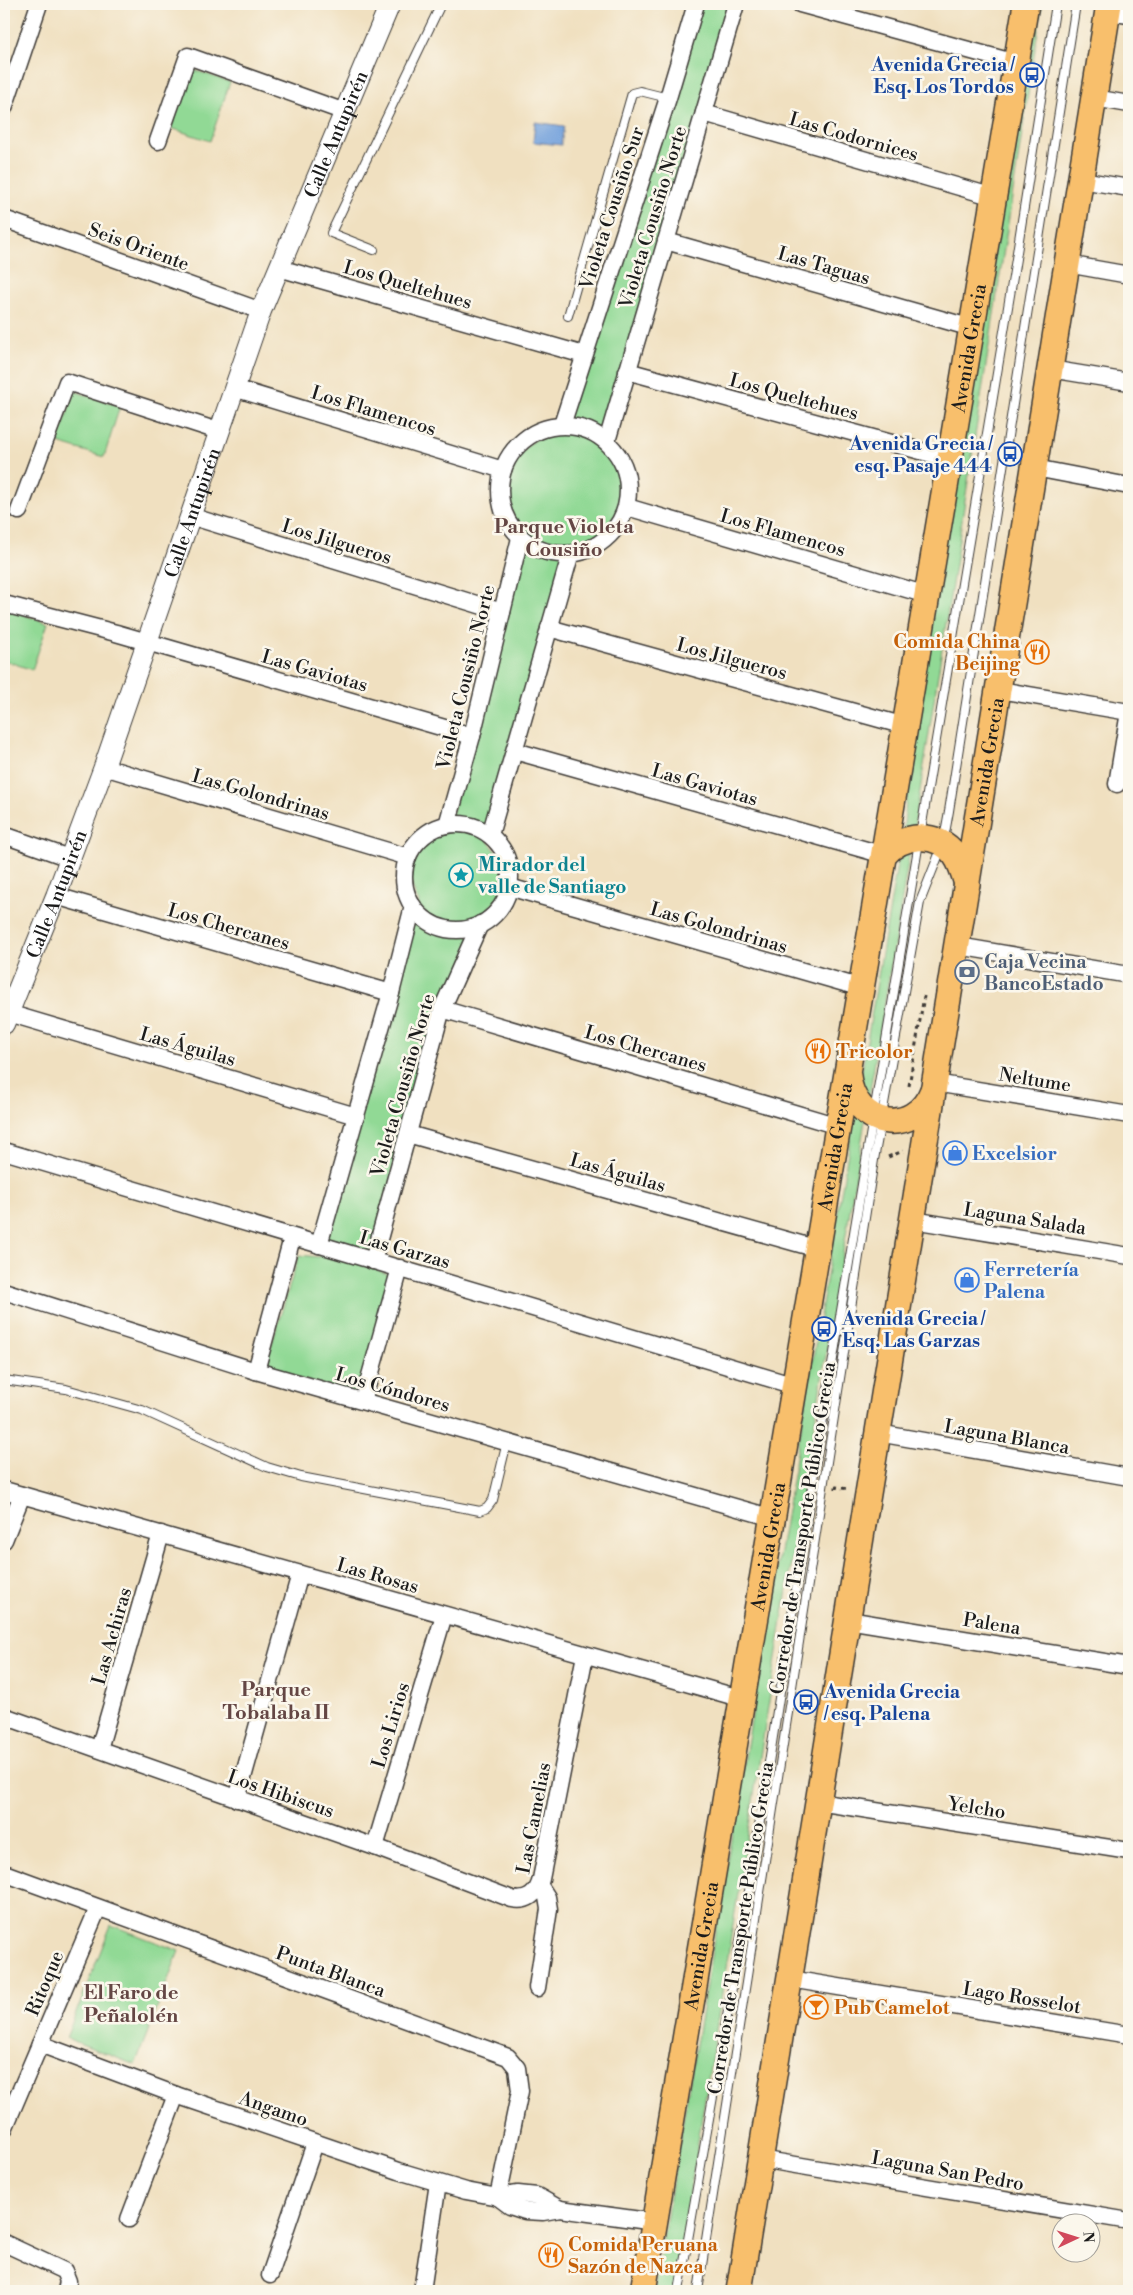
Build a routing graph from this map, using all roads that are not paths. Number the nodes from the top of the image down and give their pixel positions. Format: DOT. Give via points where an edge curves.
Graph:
graph roads {
  1 [pos="39,4"];
  2 [pos="390,4"];
  3 [pos="441,4"];
  4 [pos="696,4"];
  5 [pos="736,4"];
  6 [pos="800,4"];
  7 [pos="1026,4"];
  8 [pos="1056,4"];
  9 [pos="1076,4"];
  10 [pos="1115,10"];
  11 [pos="1016,63"];
  12 [pos="9,73"];
  13 [pos="668,98"];
  14 [pos="1094,98"];
  15 [pos="1129,104"];
  16 [pos="4,108"];
  17 [pos="345,112"];
  18 [pos="704,113"];
  19 [pos="158,141"];
  20 [pos="1081,180"];
  21 [pos="1129,188"];
  22 [pos="994,197"];
  23 [pos="4,220"];
  24 [pos="666,241"];
  25 [pos="374,250"];
  26 [pos="1067,264"];
  27 [pos="279,268"];
  28 [pos="1129,275"];
  29 [pos="261,311"];
  30 [pos="568,316"];
  31 [pos="972,328"];
  32 [pos="584,355"];
  33 [pos="1050,369"];
  34 [pos="627,371"];
  35 [pos="1129,382"];
  36 [pos="234,388"];
  37 [pos="562,425"];
  38 [pos="218,431"];
  39 [pos="607,441"];
  40 [pos="950,459"];
  41 [pos="1034,468"];
  42 [pos="502,470"];
  43 [pos="1129,486"];
  44 [pos="627,507"];
  45 [pos="19,511"];
  46 [pos="190,516"];
  47 [pos="520,538"];
  48 [pos="570,556"];
  49 [pos="927,594"];
  50 [pos="4,604"];
  51 [pos="502,612"];
  52 [pos="549,628"];
  53 [pos="147,642"];
  54 [pos="999,690"];
  55 [pos="1129,712"];
  56 [pos="906,726"];
  57 [pos="472,736"];
  58 [pos="516,751"];
  59 [pos="104,768"];
  60 [pos="1117,784"];
  61 [pos="447,825"];
  62 [pos="4,835"];
  63 [pos="490,836"];
  64 [pos="931,840"];
  65 [pos="884,855"];
  66 [pos="69,858"];
  67 [pos="408,858"];
  68 [pos="967,884"];
  69 [pos="508,887"];
  70 [pos="56,896"];
  71 [pos="413,906"];
  72 [pos="480,924"];
  73 [pos="958,946"];
  74 [pos="1129,975"];
  75 [pos="862,988"];
  76 [pos="391,993"];
  77 [pos="442,1009"];
  78 [pos="6,1018"];
  79 [pos="849,1061"];
  80 [pos="934,1083"];
  81 [pos="1129,1115"];
  82 [pos="356,1116"];
  83 [pos="878,1118"];
  84 [pos="838,1126"];
  85 [pos="408,1134"];
  86 [pos="4,1151"];
  87 [pos="913,1220"];
  88 [pos="292,1238"];
  89 [pos="319,1246"];
  90 [pos="818,1249"];
  91 [pos="1129,1256"];
  92 [pos="373,1261"];
  93 [pos="400,1268"];
  94 [pos="4,1291"];
  95 [pos="256,1371"];
  96 [pos="4,1380"];
  97 [pos="795,1386"];
  98 [pos="363,1401"];
  99 [pos="878,1433"];
  100 [pos="507,1442"];
  101 [pos="1129,1477"];
  102 [pos="4,1490"];
  103 [pos="22,1495"];
  104 [pos="773,1518"];
  105 [pos="161,1534"];
  106 [pos="4,1540"];
  107 [pos="300,1574"];
  108 [pos="444,1615"];
  109 [pos="848,1620"];
  110 [pos="585,1655"];
  111 [pos="1129,1666"];
  112 [pos="742,1699"];
  113 [pos="4,1716"];
  114 [pos="99,1749"];
  115 [pos="237,1799"];
  116 [pos="818,1802"];
  117 [pos="374,1847"];
  118 [pos="1129,1852"];
  119 [pos="4,1873"];
  120 [pos="540,1886"];
  121 [pos="98,1908"];
  122 [pos="790,1978"];
  123 [pos="538,1988"];
  124 [pos="1129,2035"];
  125 [pos="40,2044"];
  126 [pos="176,2095"];
  127 [pos="4,2129"];
  128 [pos="316,2144"];
  129 [pos="760,2159"];
  130 [pos="438,2183"];
  131 [pos="498,2197"];
  132 [pos="129,2219"];
  133 [pos="1129,2220"];
  134 [pos="655,2222"];
  135 [pos="4,2243"];
  136 [pos="270,2275"];
  137 [pos="66,2291"];
  138 [pos="422,2291"];
  139 [pos="643,2291"];
  140 [pos="679,2291"];
  141 [pos="698,2291"];
  142 [pos="738,2291"];
  1 -- 12 [label="street"];
  2 -- 17 [label="street, Calle Antupirén"];
  3 -- 25 [label="lane" via="331,233"];
  4 -- 13 [label="street, Violeta Cousiño Sur"];
  5 -- 18 [label="street, Violeta Cousiño Norte"];
  6 -- 11 [label="street"];
  7 -- 11 [label="main road, Avenida Grecia"];
  8 -- 64 [label="lane, Corredor de Transporte Público Grecia"];
  9 -- 64 [label="lane, Corredor de Transporte Público Grecia"];
  10 -- 14 [label="main road, Avenida Grecia"];
  11 -- 22 [label="main road, Avenida Grecia"];
  12 -- 16 [label="street"];
  13 -- 30 [label="lane" via="640,91 632,93"];
  13 -- 32 [label="street, Violeta Cousiño Sur"];
  14 -- 15 [label="street"];
  14 -- 20 [label="main road, Avenida Grecia"];
  17 -- 19 [label="street" via="188,56"];
  17 -- 27 [label="street, Calle Antupirén"];
  18 -- 22 [label="street, Las Codornices"];
  18 -- 24 [label="street, Violeta Cousiño Norte"];
  20 -- 21 [label="street"];
  20 -- 26 [label="main road, Avenida Grecia"];
  22 -- 31 [label="main road, Avenida Grecia"];
  23 -- 29 [label="street, Seis Oriente"];
  24 -- 31 [label="street, Las Taguas"];
  24 -- 34 [label="street, Violeta Cousiño Norte"];
  26 -- 28 [label="street"];
  26 -- 33 [label="main road, Avenida Grecia"];
  27 -- 29 [label="street, Calle Antupirén"];
  27 -- 32 [label="street, Los Queltehues"];
  29 -- 36 [label="street, Calle Antupirén"];
  31 -- 40 [label="main road, Avenida Grecia"];
  32 -- 37 [label="street, Violeta Cousiño Sur"];
  33 -- 35 [label="street"];
  33 -- 41 [label="main road, Avenida Grecia"];
  34 -- 39 [label="street, Violeta Cousiño Norte"];
  34 -- 40 [label="street, Los Queltehues"];
  36 -- 38 [label="street, Calle Antupirén"];
  36 -- 42 [label="street, Los Flamencos"];
  37 -- 39 [label="street" via="586,429"];
  37 -- 42 [label="street" via="536,432 515,447"];
  38 -- 45 [label="street" via="68,382"];
  38 -- 46 [label="street, Calle Antupirén"];
  39 -- 44 [label="street" via="627,471"];
  40 -- 49 [label="main road, Avenida Grecia"];
  41 -- 43 [label="street"];
  41 -- 54 [label="main road, Avenida Grecia"];
  42 -- 47 [label="street" via="500,495 506,519"];
  44 -- 48 [label="street" via="616,531 595,548"];
  44 -- 49 [label="street, Los Flamencos"];
  46 -- 51 [label="street, Los Jilgueros"];
  46 -- 53 [label="street, Calle Antupirén"];
  47 -- 48 [label="street" via="543,552"];
  47 -- 51 [label="street, Violeta Cousiño Norte"];
  48 -- 52 [label="street"];
  49 -- 56 [label="main road, Avenida Grecia"];
  50 -- 53 [label="street, Las Gaviotas"];
  51 -- 57 [label="street, Violeta Cousiño Norte"];
  52 -- 56 [label="street, Los Jilgueros"];
  52 -- 58 [label="street"];
  53 -- 57 [label="street, Las Gaviotas"];
  53 -- 59 [label="street, Calle Antupirén"];
  54 -- 55 [label="street"];
  54 -- 68 [label="main road, Avenida Grecia"];
  55 -- 60 [label="street"];
  56 -- 65 [label="main road, Avenida Grecia"];
  57 -- 61 [label="street, Violeta Cousiño Norte"];
  58 -- 63 [label="street"];
  58 -- 65 [label="street, Las Gaviotas"];
  59 -- 66 [label="street, Calle Antupirén"];
  59 -- 67 [label="street, Las Golondrinas"];
  61 -- 63 [label="street" via="470,826"];
  61 -- 67 [label="street" via="424,836"];
  62 -- 66 [label="street"];
  63 -- 69 [label="street" via="506,859"];
  64 -- 65 [label="main road" via="900,841"];
  64 -- 68 [label="main road" via="956,856"];
  64 -- 83 [label="lane, Corredor de Transporte Público Grecia"];
  64 -- 83 [label="lane, Corredor de Transporte Público Grecia"];
  65 -- 75 [label="main road, Avenida Grecia"];
  66 -- 70 [label="street, Calle Antupirén"];
  67 -- 71 [label="street" via="404,874 406,891"];
  68 -- 73 [label="main road, Avenida Grecia"];
  69 -- 72 [label="street" via="503,902"];
  69 -- 75 [label="street, Las Golondrinas"];
  70 -- 76 [label="street, Los Chercanes"];
  70 -- 78 [label="street, Calle Antupirén"];
  71 -- 72 [label="street" via="436,926 466,929"];
  71 -- 76 [label="street, Violeta Cousiño Norte"];
  72 -- 77 [label="street, Violeta Cousiño Norte"];
  73 -- 74 [label="street"];
  73 -- 80 [label="main road, Avenida Grecia"];
  75 -- 79 [label="main road, Avenida Grecia"];
  76 -- 82 [label="street, Violeta Cousiño Norte"];
  77 -- 84 [label="street, Los Chercanes"];
  77 -- 85 [label="street, Violeta Cousiño Norte"];
  78 -- 82 [label="street, Las Águilas"];
  79 -- 83 [label="main road" via="852,1096 858,1106"];
  79 -- 84 [label="main road, Avenida Grecia"];
  80 -- 81 [label="street, Neltume"];
  80 -- 83 [label="main road" via="929,1099 918,1111 903,1119"];
  80 -- 87 [label="main road, Avenida Grecia"];
  82 -- 89 [label="street, Violeta Cousiño Norte"];
  83 -- 140 [label="lane, Corredor de Transporte Público Grecia" via="813,1482 749,1891"];
  83 -- 141 [label="lane, Corredor de Transporte Público Grecia"];
  84 -- 90 [label="main road, Avenida Grecia"];
  85 -- 90 [label="street, Las Águilas"];
  85 -- 92 [label="street, Violeta Cousiño Norte"];
  86 -- 88 [label="street, Las Garzas"];
  87 -- 91 [label="street, Laguna Salada"];
  87 -- 99 [label="main road, Avenida Grecia"];
  88 -- 89 [label="street, Las Garzas"];
  88 -- 95 [label="street"];
  89 -- 92 [label="street, Las Garzas"];
  90 -- 97 [label="main road, Avenida Grecia"];
  92 -- 93 [label="street, Las Garzas"];
  93 -- 97 [label="street, Las Garzas"];
  93 -- 98 [label="street"];
  94 -- 95 [label="street, Los Cóndores"];
  95 -- 98 [label="street, Los Cóndores"];
  96 -- 100 [label="lane" via="66,1389 142,1410 267,1467 301,1477 480,1511 493,1500"];
  97 -- 104 [label="main road, Avenida Grecia"];
  98 -- 100 [label="street, Los Cóndores"];
  99 -- 101 [label="street, Laguna Blanca"];
  99 -- 109 [label="main road, Avenida Grecia"];
  100 -- 104 [label="street, Los Cóndores"];
  102 -- 103 [label="street, Las Rosas"];
  103 -- 105 [label="street, Las Rosas"];
  103 -- 106 [label="street"];
  104 -- 112 [label="main road, Avenida Grecia"];
  105 -- 107 [label="street, Las Rosas"];
  105 -- 114 [label="street, Las Achiras"];
  107 -- 108 [label="street, Las Rosas"];
  107 -- 115 [label="street"];
  108 -- 110 [label="street, Las Rosas"];
  108 -- 117 [label="street, Los Lirios"];
  109 -- 111 [label="street, Palena"];
  109 -- 116 [label="main road, Avenida Grecia"];
  110 -- 112 [label="street, Las Rosas"];
  110 -- 120 [label="street, Las Camelias"];
  112 -- 134 [label="main road, Avenida Grecia"];
  113 -- 114 [label="street, Los Hibiscus"];
  114 -- 115 [label="street, Los Hibiscus"];
  115 -- 117 [label="street, Los Hibiscus"];
  116 -- 118 [label="street, Yelcho"];
  116 -- 122 [label="main road, Avenida Grecia"];
  117 -- 120 [label="street, Los Hibiscus" via="512,1899 525,1900"];
  119 -- 121 [label="street, Punta Blanca"];
  120 -- 123 [label="street, Las Camelias" via="547,1897 549,1909"];
  121 -- 125 [label="street, Ritoque"];
  121 -- 131 [label="street, Punta Blanca" via="508,2057 520,2076 520,2091"];
  122 -- 124 [label="street, Lago Rosselot"];
  122 -- 129 [label="main road, Avenida Grecia"];
  125 -- 126 [label="street, Angamo"];
  125 -- 127 [label="street, Ritoque"];
  126 -- 128 [label="street, Angamo"];
  126 -- 132 [label="street"];
  128 -- 130 [label="street, Angamo"];
  128 -- 136 [label="street"];
  129 -- 133 [label="street, Laguna San Pedro"];
  129 -- 142 [label="main road, Avenida Grecia"];
  130 -- 131 [label="street, Angamo"];
  130 -- 138 [label="street"];
  131 -- 134 [label="street, Angamo" via="537,2196 560,2209"];
  134 -- 139 [label="main road, Avenida Grecia"];
  135 -- 137 [label="street" via="64,2270 68,2281"];
}
